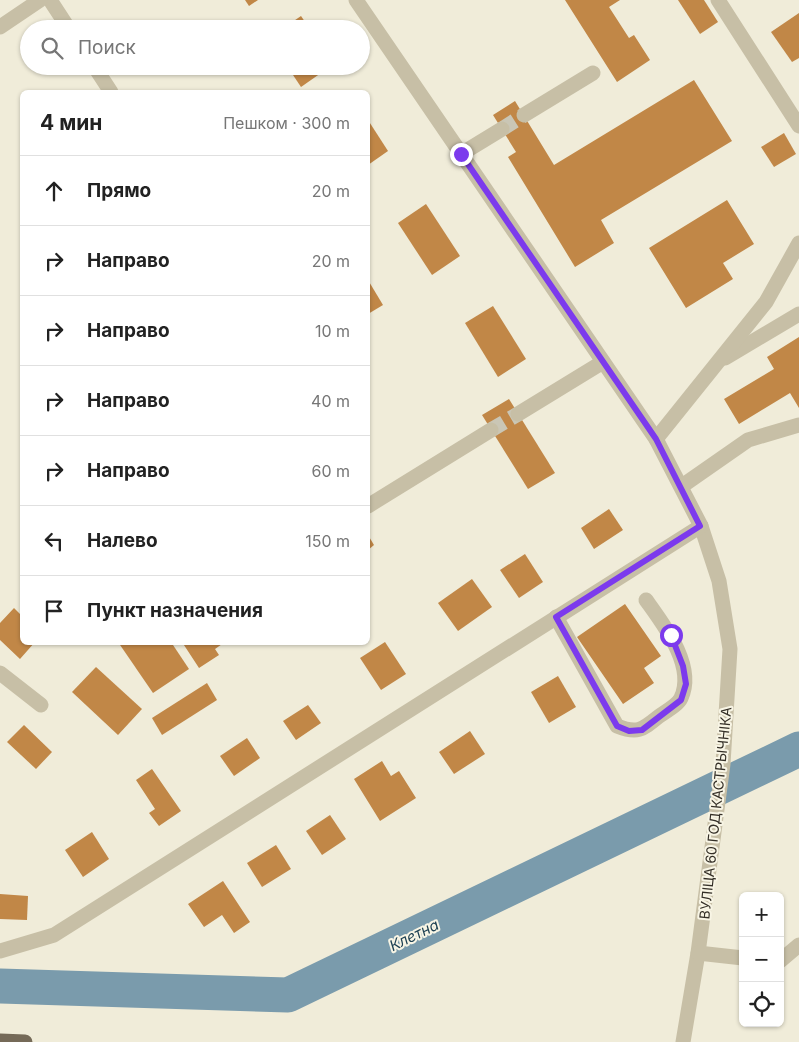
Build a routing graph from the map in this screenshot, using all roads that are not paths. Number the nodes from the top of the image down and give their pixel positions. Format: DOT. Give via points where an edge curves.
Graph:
graph roads {
  1 [pos="40,0"];
  2 [pos="50,0"];
  3 [pos="356,0"];
  4 [pos="718,0"];
  5 [pos="63,20"];
  6 [pos="370,20"];
  7 [pos="370,21"];
  8 [pos="0,27"];
  9 [pos="593,73"];
  10 [pos="100,75"];
  11 [pos="110,90"];
  12 [pos="524,115"];
  13 [pos="799,126"];
  14 [pos="502,129"];
  15 [pos="461,154"];
  16 [pos="799,243"];
  17 [pos="799,314"];
  18 [pos="603,362"];
  19 [pos="716,364"];
  20 [pos="518,414"];
  21 [pos="799,425"];
  22 [pos="492,430"];
  23 [pos="656,439"];
  24 [pos="682,486"];
  25 [pos="370,505"];
  26 [pos="700,526"];
  27 [pos="646,600"];
  28 [pos="556,617"];
  29 [pos="0,673"];
  30 [pos="41,706"];
  31 [pos="799,945"];
  32 [pos="0,951"];
  33 [pos="698,953"];
  34 [pos="739,958"];
  35 [pos="784,958"];
  36 [pos="0,1041"];
  37 [pos="25,1042"];
  38 [pos="683,1042"];
  1 -- 8 [label="street"];
  2 -- 5 [label="street"];
  3 -- 6 [label="street, ВУЛІЦА 60 ГОД КАСТРЫЧНІКА"];
  4 -- 13 [label="street"];
  7 -- 15 [label="street, ВУЛІЦА 60 ГОД КАСТРЫЧНІКА"];
  9 -- 12 [label="street"];
  10 -- 11 [label="street"];
  14 -- 15 [label="street"];
  15 -- 18 [label="street, ВУЛІЦА 60 ГОД КАСТРЫЧНІКА"];
  16 -- 19 [label="street" via="766,302"];
  17 -- 19 [label="street"];
  18 -- 20 [label="street"];
  18 -- 23 [label="street, ВУЛІЦА 60 ГОД КАСТРЫЧНІКА"];
  19 -- 23 [label="street"];
  21 -- 24 [label="street" via="748,440"];
  22 -- 25 [label="street"];
  23 -- 24 [label="street, ВУЛІЦА 60 ГОД КАСТРЫЧНІКА"];
  24 -- 26 [label="street, ВУЛІЦА 60 ГОД КАСТРЫЧНІКА"];
  26 -- 28 [label="street"];
  26 -- 33 [label="street, ВУЛІЦА 60 ГОД КАСТРЫЧНІКА" via="719,581 730,649 723,764"];
  27 -- 28 [label="street" via="671,635 686,684 681,700 642,730 629,731 617,726"];
  28 -- 32 [label="street" via="54,935"];
  29 -- 30 [label="street"];
  31 -- 35 [label="street"];
  33 -- 34 [label="street"];
  33 -- 38 [label="street, ВУЛІЦА 60 ГОД КАСТРЫЧНІКА"];
  36 -- 37 [label="main road"];
}
